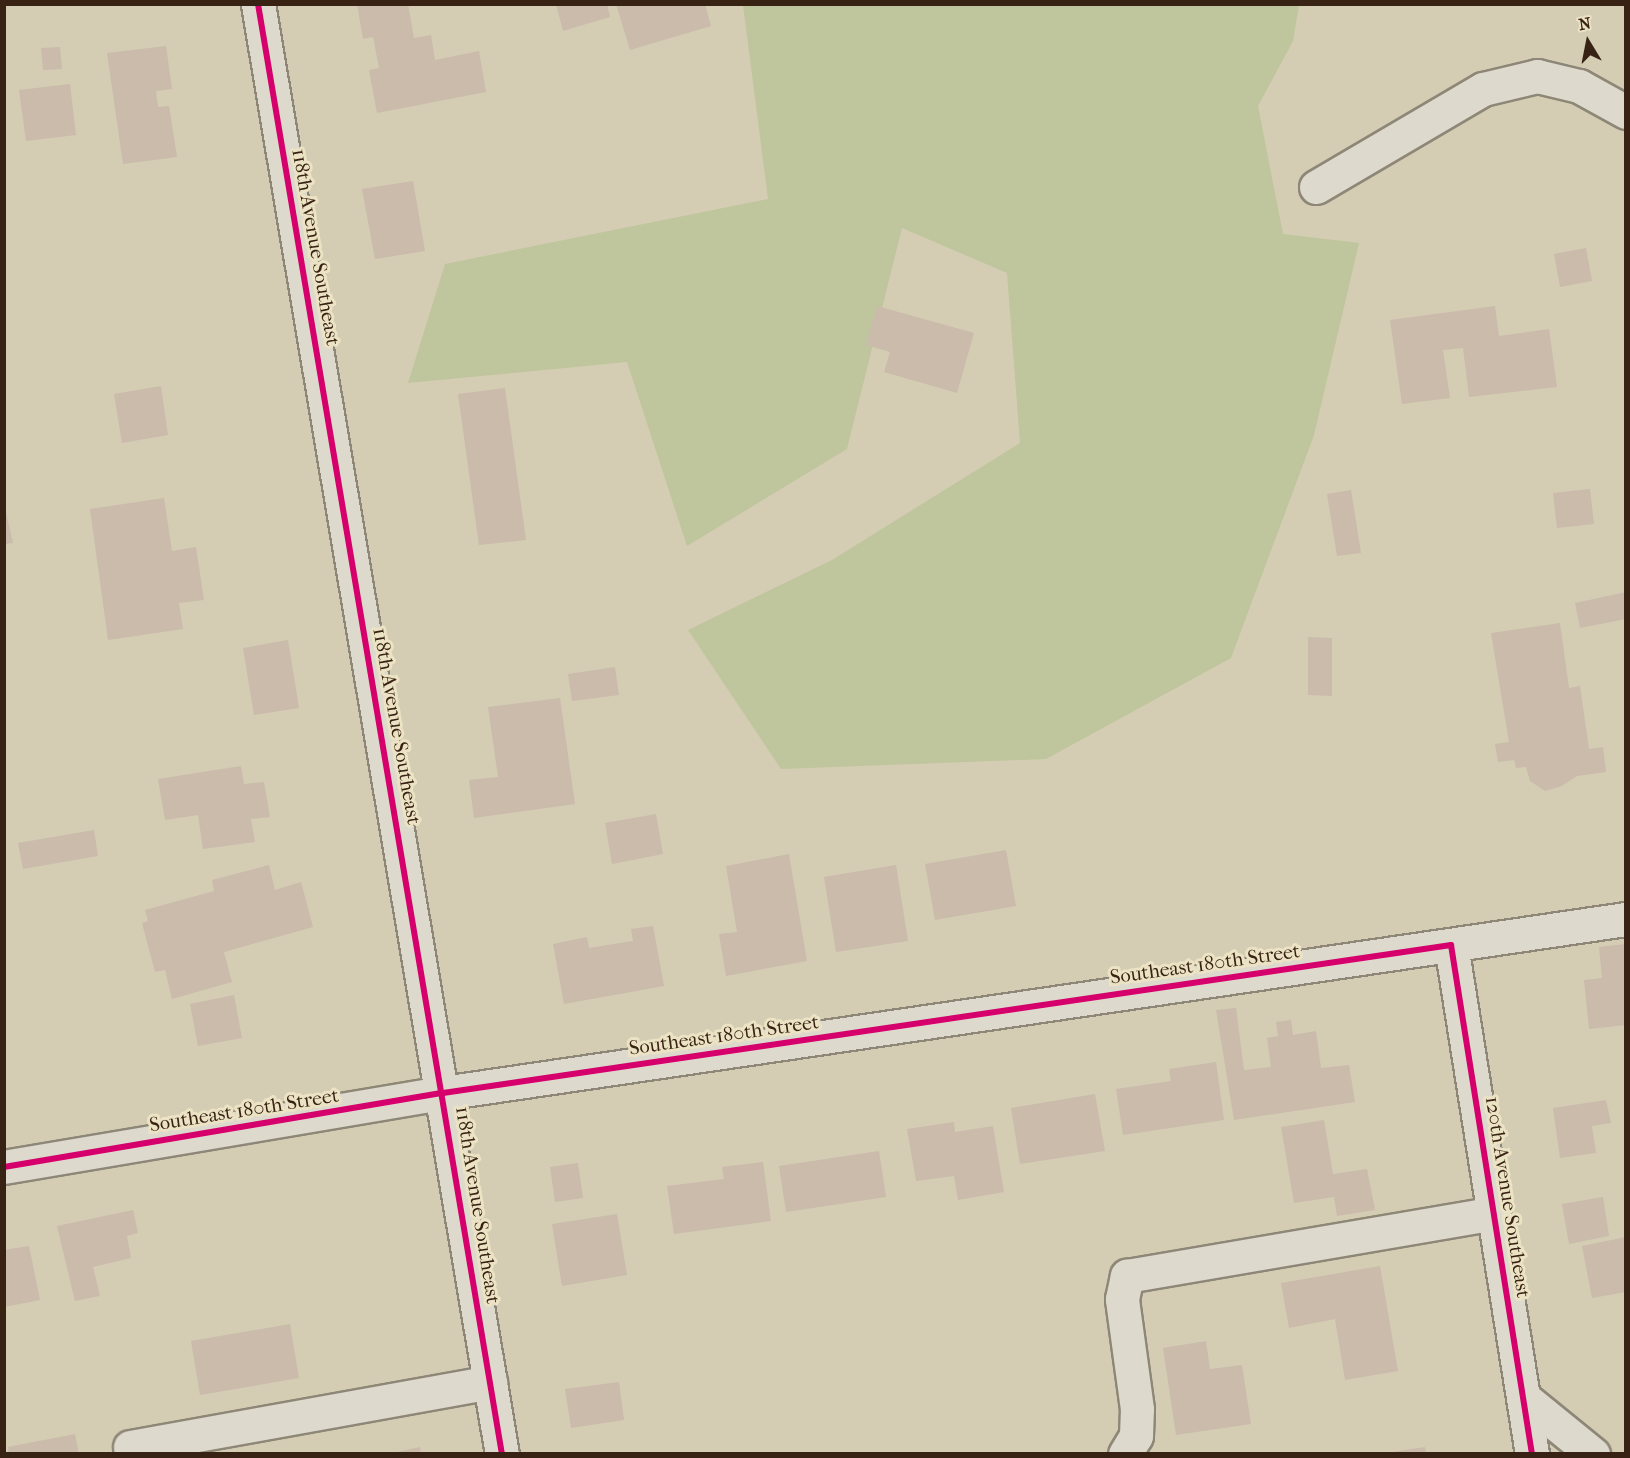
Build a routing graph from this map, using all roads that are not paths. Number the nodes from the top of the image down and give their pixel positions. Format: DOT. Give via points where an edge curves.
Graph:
graph roads {
  1 [pos="258,4"];
  2 [pos="1626,112"];
  3 [pos="1316,188"];
  4 [pos="1626,919"];
  5 [pos="1450,945"];
  6 [pos="443,1093"];
  7 [pos="4,1167"];
  8 [pos="1494,1213"];
  9 [pos="490,1382"];
  10 [pos="1524,1398"];
  11 [pos="130,1447"];
  12 [pos="502,1454"];
  13 [pos="1125,1454"];
  14 [pos="1532,1454"];
  15 [pos="1593,1454"];
  1 -- 6 [label="street, 118th Avenue Southeast"];
  2 -- 3 [label="street" via="1579,86 1537,76 1482,89"];
  4 -- 5 [label="street, Southeast 180th Street"];
  5 -- 6 [label="street, Southeast 180th Street"];
  5 -- 8 [label="street, 120th Avenue Southeast"];
  6 -- 7 [label="street, Southeast 180th Street"];
  6 -- 9 [label="street, 118th Avenue Southeast"];
  8 -- 10 [label="street, 120th Avenue Southeast"];
  8 -- 13 [label="street" via="1127,1276 1122,1299 1137,1409 1136,1436"];
  9 -- 11 [label="street"];
  9 -- 12 [label="street, 118th Avenue Southeast"];
  10 -- 14 [label="street, 120th Avenue Southeast"];
  10 -- 15 [label="street"];
}
